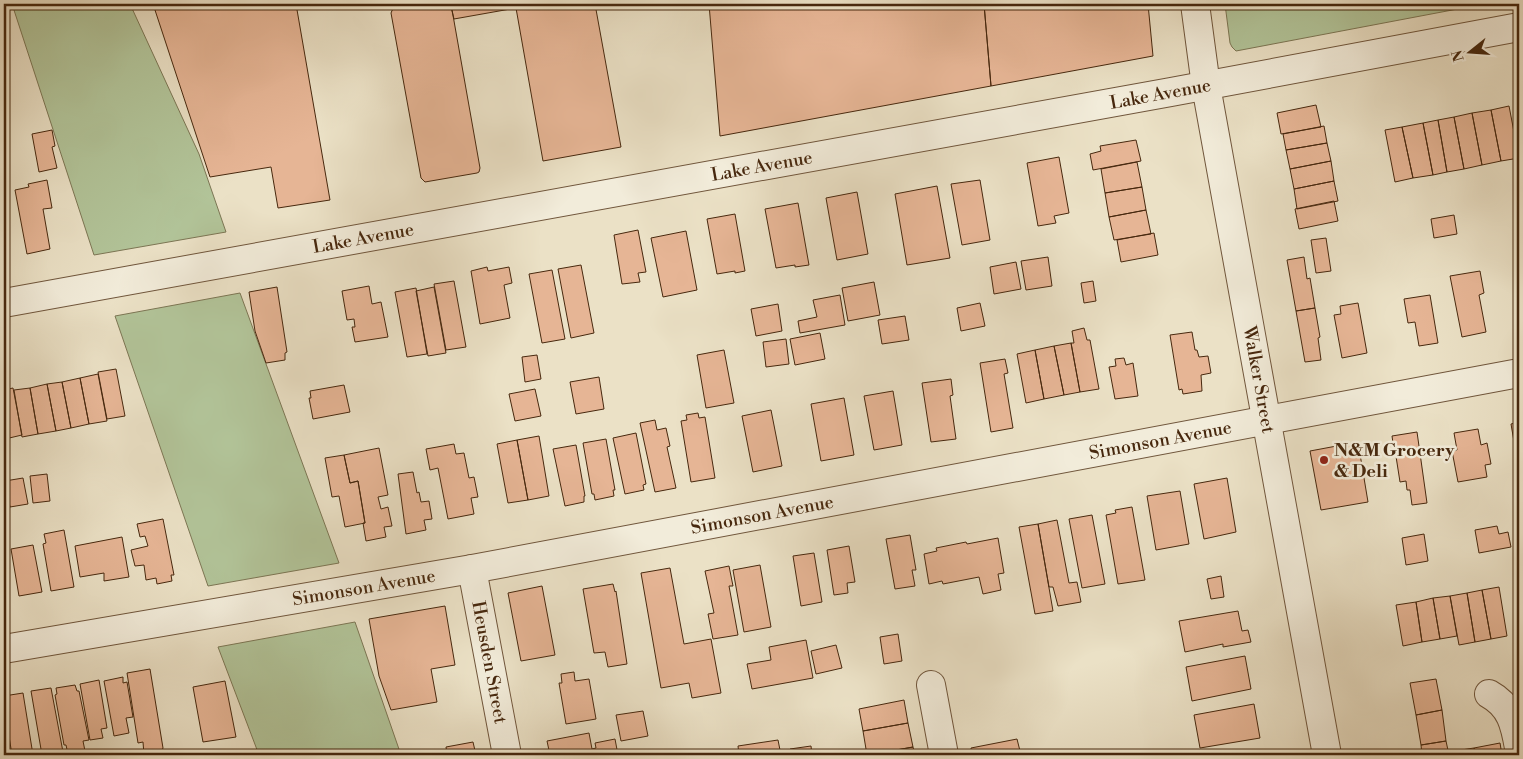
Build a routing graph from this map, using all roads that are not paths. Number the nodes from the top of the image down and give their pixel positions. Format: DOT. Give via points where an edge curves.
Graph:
graph roads {
  1 [pos="1195,4"];
  2 [pos="1519,27"];
  3 [pos="1206,86"];
  4 [pos="4,303"];
  5 [pos="1519,374"];
  6 [pos="1266,421"];
  7 [pos="472,569"];
  8 [pos="4,649"];
  9 [pos="931,685"];
  10 [pos="1489,694"];
  11 [pos="1519,748"];
  12 [pos="507,755"];
  13 [pos="944,755"];
  14 [pos="1327,755"];
  1 -- 3 [label="street, Walker Street"];
  2 -- 3 [label="street, Lake Avenue"];
  3 -- 4 [label="street, Lake Avenue"];
  3 -- 6 [label="street, Walker Street"];
  5 -- 6 [label="street, Simonson Avenue"];
  6 -- 7 [label="street, Simonson Avenue"];
  6 -- 14 [label="street, Walker Street"];
  7 -- 8 [label="street, Simonson Avenue"];
  7 -- 12 [label="street, Heusden Street"];
  9 -- 13 [label="street"];
  10 -- 11 [label="street" via="1509,710"];
}
